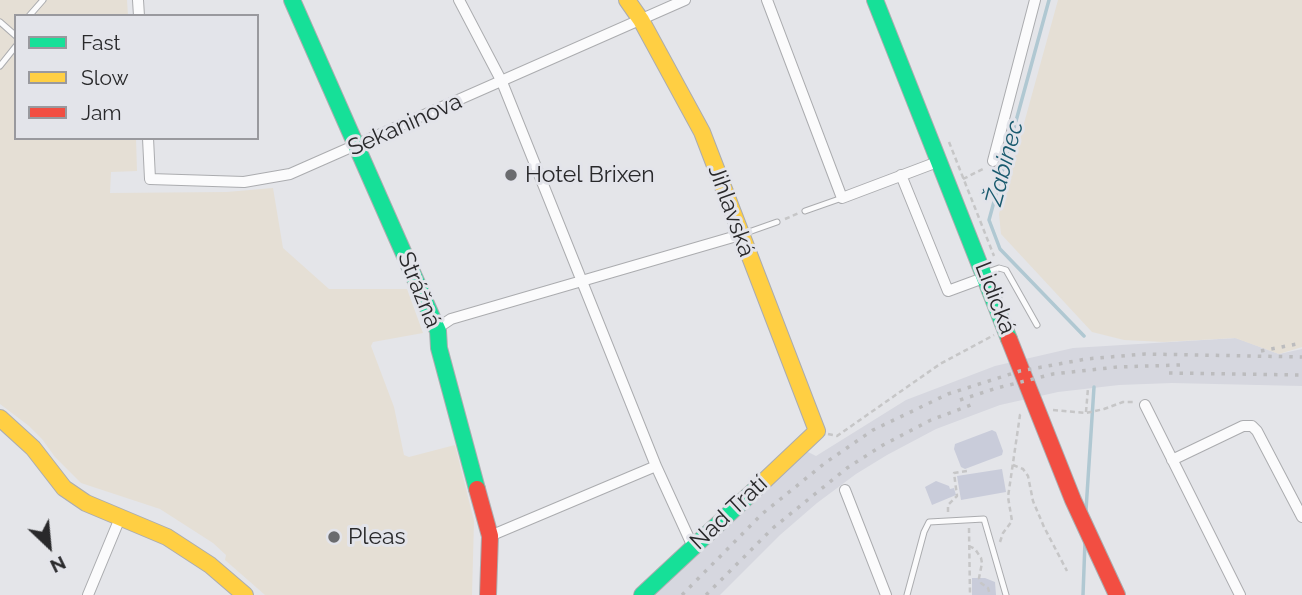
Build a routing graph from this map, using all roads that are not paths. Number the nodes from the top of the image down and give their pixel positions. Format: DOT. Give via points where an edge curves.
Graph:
graph roads {
  1 [pos="43,0"];
  2 [pos="292,0"];
  3 [pos="459,0"];
  4 [pos="627,0"];
  5 [pos="685,0"];
  6 [pos="767,0"];
  7 [pos="875,0"];
  8 [pos="1035,0"];
  9 [pos="31,14"];
  10 [pos="641,20"];
  11 [pos="14,48"];
  12 [pos="0,65"];
  13 [pos="502,82"];
  14 [pos="148,140"];
  15 [pos="357,145"];
  16 [pos="940,161"];
  17 [pos="993,161"];
  18 [pos="901,175"];
  19 [pos="842,198"];
  20 [pos="805,211"];
  21 [pos="776,222"];
  22 [pos="740,235"];
  23 [pos="985,275"];
  24 [pos="582,281"];
  25 [pos="1037,325"];
  26 [pos="438,331"];
  27 [pos="1144,405"];
  28 [pos="0,418"];
  29 [pos="817,431"];
  30 [pos="1172,460"];
  31 [pos="656,466"];
  32 [pos="845,491"];
  33 [pos="1302,517"];
  34 [pos="120,518"];
  35 [pos="490,536"];
  36 [pos="693,547"];
  37 [pos="88,595"];
  38 [pos="245,595"];
  39 [pos="488,595"];
  40 [pos="642,595"];
  41 [pos="886,595"];
  42 [pos="907,595"];
  43 [pos="1006,595"];
  44 [pos="1117,595"];
  45 [pos="1240,595"];
  1 -- 9 [label="lane"];
  2 -- 15 [label="street, Strážná"];
  3 -- 13 [label="street"];
  4 -- 10 [label="street, Jihlavská"];
  5 -- 10 [label="street, Sekaninova"];
  6 -- 19 [label="street"];
  7 -- 16 [label="street, Lidická"];
  8 -- 17 [label="street"];
  10 -- 13 [label="street, Sekaninova"];
  10 -- 22 [label="street, Jihlavská" via="699,125"];
  11 -- 12 [label="lane"];
  13 -- 15 [label="street, Sekaninova"];
  13 -- 24 [label="street"];
  14 -- 15 [label="street, Sekaninova" via="150,179 244,182 290,174"];
  15 -- 26 [label="street, Strážná"];
  16 -- 18 [label="street"];
  16 -- 23 [label="street, Lidická"];
  18 -- 19 [label="street"];
  18 -- 23 [label="street" via="948,291"];
  19 -- 20 [label="lane"];
  21 -- 22 [label="lane"];
  22 -- 24 [label="street"];
  22 -- 29 [label="street, Jihlavská"];
  23 -- 25 [label="lane" via="999,268 1006,270"];
  23 -- 44 [label="street, Lidická" via="1073,500"];
  24 -- 26 [label="street" via="451,319"];
  24 -- 31 [label="street"];
  26 -- 35 [label="street, Strážná"];
  27 -- 30 [label="street"];
  28 -- 34 [label="street" via="33,448 64,488"];
  29 -- 36 [label="street, Nad Tratí"];
  30 -- 33 [label="street" via="1243,426 1252,426"];
  30 -- 45 [label="street"];
  31 -- 35 [label="street"];
  31 -- 36 [label="street"];
  32 -- 41 [label="street"];
  34 -- 37 [label="street"];
  34 -- 38 [label="street" via="167,537"];
  35 -- 39 [label="street, Strážná"];
  36 -- 40 [label="street, Nad Tratí"];
  42 -- 43 [label="lane" via="929,522 984,519"];
}
